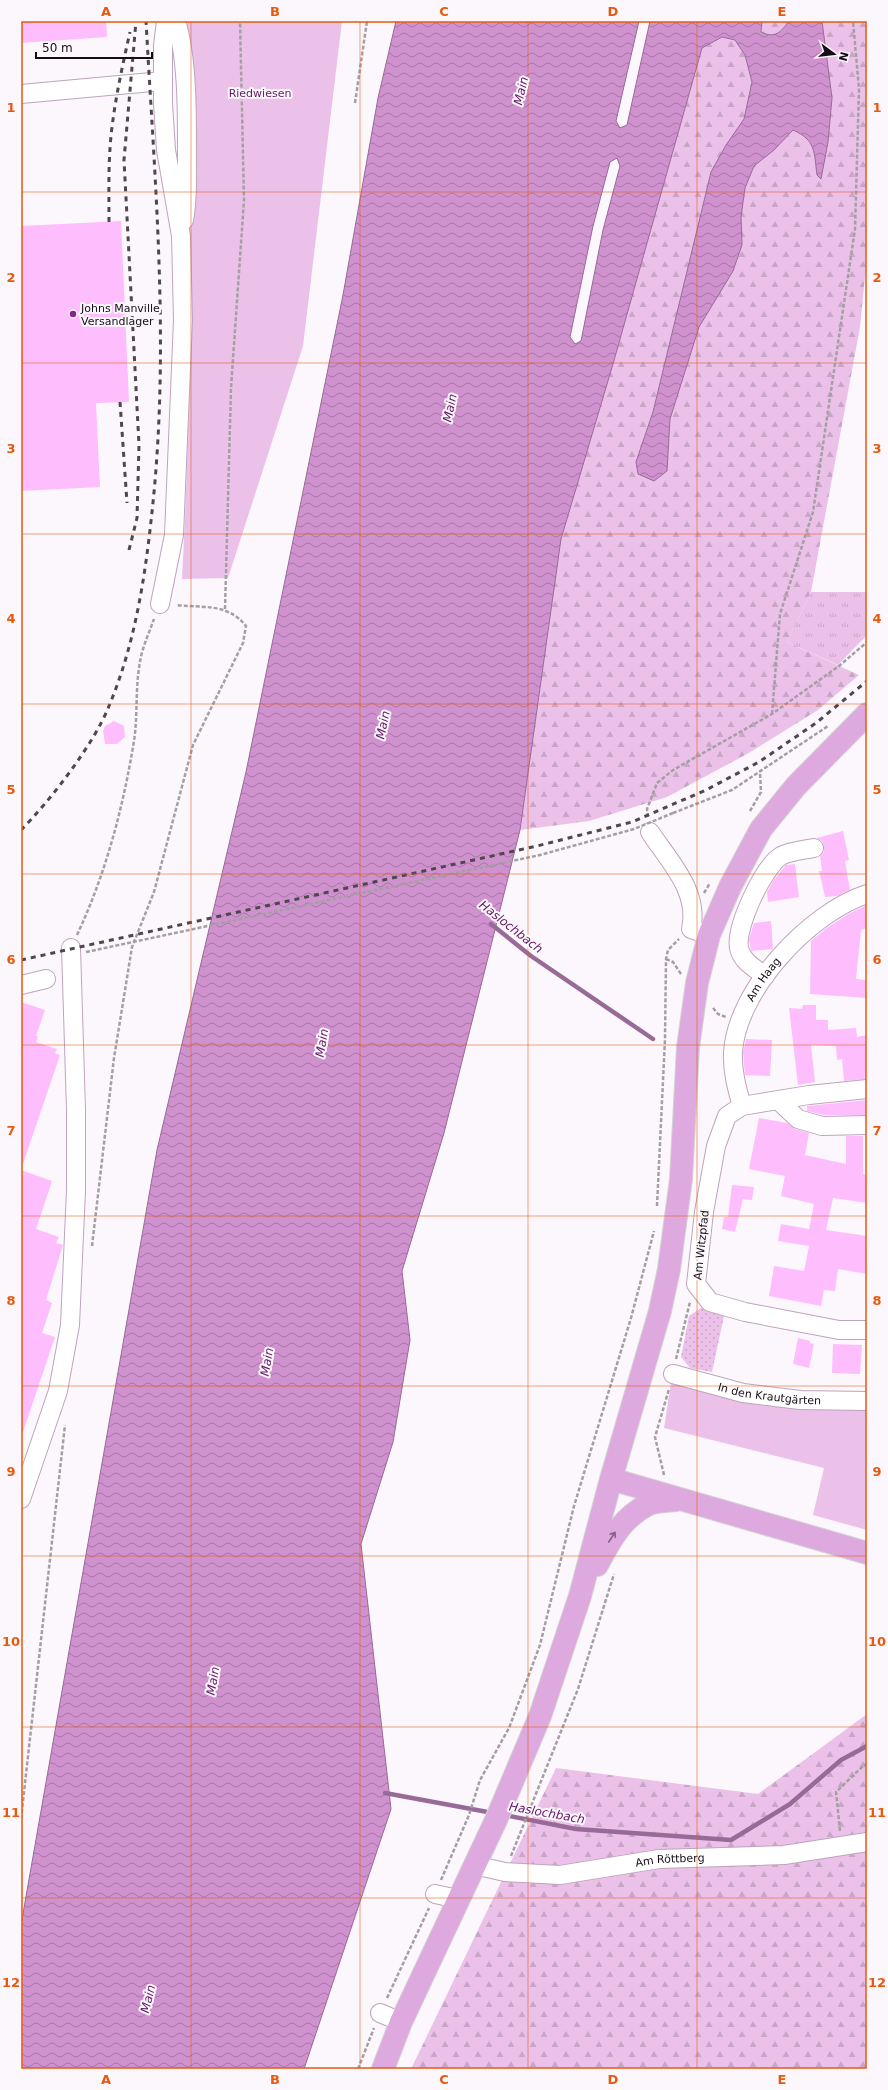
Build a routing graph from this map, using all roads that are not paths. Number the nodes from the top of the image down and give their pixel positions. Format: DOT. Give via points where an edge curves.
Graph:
graph roads {
  1 [pos="166,21"];
  2 [pos="176,21"];
  3 [pos="163,81"];
  4 [pos="21,94"];
  5 [pos="181,236"];
  6 [pos="160,604"];
  7 [pos="867,714"];
  8 [pos="650,832"];
  9 [pos="814,848"];
  10 [pos="867,894"];
  11 [pos="700,932"];
  12 [pos="78,950"];
  13 [pos="765,976"];
  14 [pos="46,979"];
  15 [pos="21,985"];
  16 [pos="867,1089"];
  17 [pos="779,1101"];
  18 [pos="742,1106"];
  19 [pos="867,1125"];
  20 [pos="867,1330"];
  21 [pos="673,1374"];
  22 [pos="867,1402"];
  23 [pos="611,1479"];
  24 [pos="21,1499"];
  25 [pos="680,1499"];
  26 [pos="867,1553"];
  27 [pos="580,1596"];
  28 [pos="867,1842"];
  29 [pos="474,1865"];
  30 [pos="435,1894"];
  31 [pos="458,1899"];
  32 [pos="380,2013"];
  33 [pos="402,2022"];
  34 [pos="383,2069"];
  1 -- 3 [label="street"];
  2 -- 5 [label="street" via="181,37 187,122 187,206"];
  3 -- 4 [label="street"];
  3 -- 5 [label="street" via="166,150"];
  5 -- 6 [label="street" via="183,320 174,535"];
  7 -- 11 [label="main road" via="796,786 761,829 730,887"];
  8 -- 11 [label="street" via="689,892"];
  9 -- 13 [label="street" via="783,855 772,863 743,917 739,947 746,962"];
  10 -- 13 [label="street, Am Haag" via="853,899 820,919"];
  11 -- 23 [label="main road" via="697,983 688,1047 681,1179 669,1269 660,1311"];
  12 -- 24 [label="street" via="76,1190 70,1325 58,1391"];
  13 -- 18 [label="street, Am Haag" via="750,998 740,1021 733,1052 735,1080"];
  14 -- 15 [label="street"];
  16 -- 17 [label="street"];
  17 -- 18 [label="street"];
  17 -- 19 [label="street" via="798,1119 822,1126"];
  18 -- 20 [label="street, Am Witzpfad" via="727,1116 716,1146 704,1212 696,1284 710,1302 745,1312 839,1330"];
  21 -- 22 [label="street, In den Krautgärten" via="743,1393 800,1400"];
  23 -- 25 [label="main road"];
  23 -- 27 [label="main road"];
  25 -- 26 [label="main road"];
  27 -- 25 [label="main road, one-way" via="613,1535 629,1516 650,1504"];
  27 -- 29 [label="main road" via="540,1716"];
  28 -- 29 [label="street, Am Röttberg" via="784,1855 659,1859 560,1875 505,1872"];
  29 -- 31 [label="main road"];
  30 -- 31 [label="street"];
  31 -- 33 [label="main road"];
  32 -- 33 [label="street"];
  33 -- 34 [label="main road"];
}
